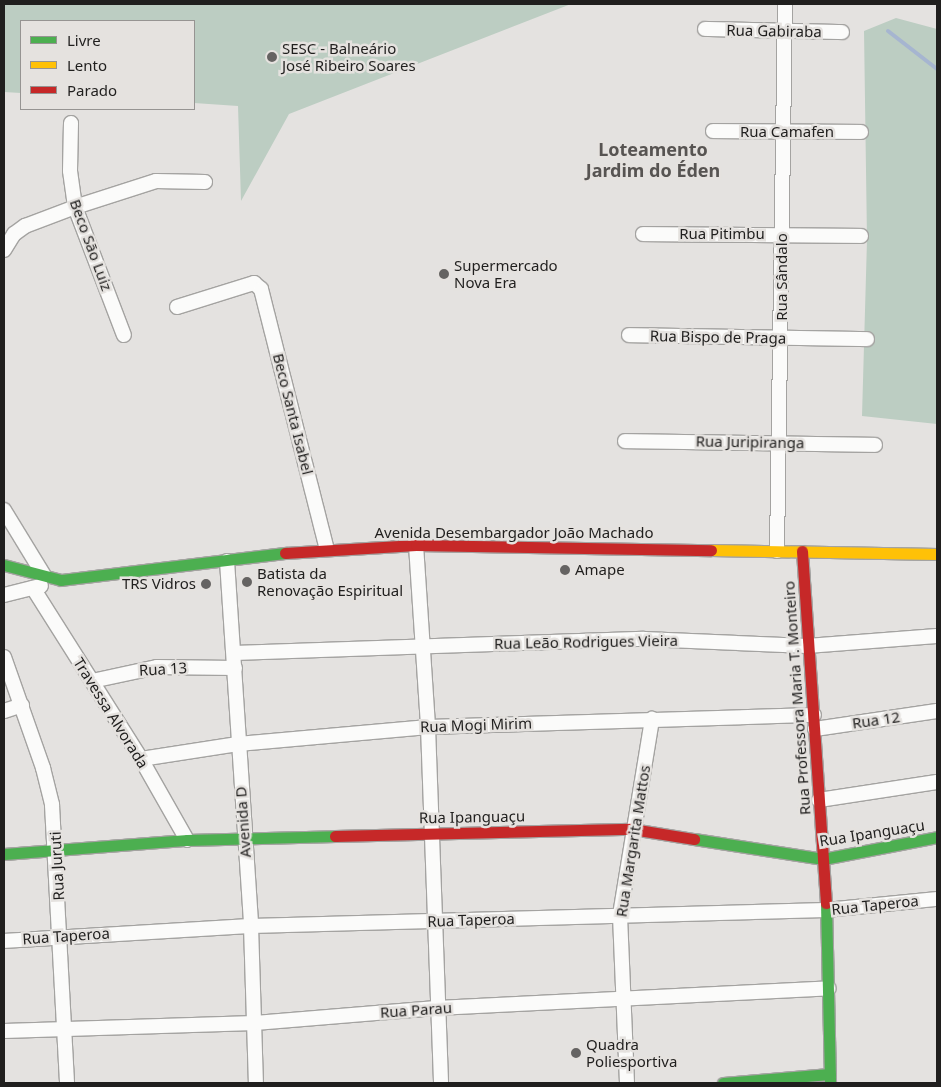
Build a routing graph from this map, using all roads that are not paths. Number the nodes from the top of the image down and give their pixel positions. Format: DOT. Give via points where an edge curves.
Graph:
graph roads {
  1 [pos="786,4"];
  2 [pos="705,29"];
  3 [pos="785,32"];
  4 [pos="842,32"];
  5 [pos="72,123"];
  6 [pos="713,131"];
  7 [pos="784,132"];
  8 [pos="861,132"];
  9 [pos="205,182"];
  10 [pos="75,207"];
  11 [pos="643,234"];
  12 [pos="782,234"];
  13 [pos="861,236"];
  14 [pos="4,250"];
  15 [pos="177,307"];
  16 [pos="124,335"];
  17 [pos="629,335"];
  18 [pos="782,338"];
  19 [pos="867,338"];
  20 [pos="625,441"];
  21 [pos="780,442"];
  22 [pos="875,445"];
  23 [pos="4,510"];
  24 [pos="416,545"];
  25 [pos="327,549"];
  26 [pos="777,551"];
  27 [pos="802,551"];
  28 [pos="30,553"];
  29 [pos="937,554"];
  30 [pos="227,561"];
  31 [pos="10,567"];
  32 [pos="43,574"];
  33 [pos="61,580"];
  34 [pos="33,588"];
  35 [pos="4,595"];
  36 [pos="937,636"];
  37 [pos="808,646"];
  38 [pos="421,648"];
  39 [pos="234,653"];
  40 [pos="4,657"];
  41 [pos="235,668"];
  42 [pos="92,681"];
  43 [pos="22,706"];
  44 [pos="4,711"];
  45 [pos="937,711"];
  46 [pos="814,715"];
  47 [pos="652,719"];
  48 [pos="428,727"];
  49 [pos="815,729"];
  50 [pos="238,744"];
  51 [pos="141,759"];
  52 [pos="937,782"];
  53 [pos="819,800"];
  54 [pos="632,830"];
  55 [pos="431,832"];
  56 [pos="937,837"];
  57 [pos="243,838"];
  58 [pos="187,840"];
  59 [pos="57,848"];
  60 [pos="4,854"];
  61 [pos="823,859"];
  62 [pos="937,899"];
  63 [pos="826,910"];
  64 [pos="620,915"];
  65 [pos="434,921"];
  66 [pos="250,926"];
  67 [pos="60,936"];
  68 [pos="4,940"];
  69 [pos="828,988"];
  70 [pos="623,999"];
  71 [pos="439,1008"];
  72 [pos="255,1023"];
  73 [pos="65,1028"];
  74 [pos="4,1031"];
  75 [pos="830,1079"];
  76 [pos="67,1083"];
  77 [pos="256,1083"];
  78 [pos="441,1083"];
  79 [pos="627,1083"];
  80 [pos="723,1083"];
  1 -- 3 [label="street, Rua Sândalo"];
  2 -- 3 [label="street, Rua Gabiraba"];
  3 -- 4 [label="street, Rua Gabiraba"];
  3 -- 7 [label="street, Rua Sândalo"];
  5 -- 10 [label="street, Beco São Luiz" via="70,171"];
  6 -- 7 [label="street, Rua Camafen"];
  7 -- 8 [label="street, Rua Camafen"];
  7 -- 12 [label="street, Rua Sândalo"];
  9 -- 10 [label="street" via="156,181"];
  10 -- 14 [label="street" via="25,226 14,234"];
  10 -- 16 [label="street, Beco São Luiz"];
  11 -- 12 [label="street, Rua Pitimbu"];
  12 -- 13 [label="street, Rua Pitimbu"];
  12 -- 18 [label="street, Rua Sândalo"];
  15 -- 25 [label="street, Beco Santa Isabel" via="254,283 262,289"];
  17 -- 18 [label="street, Rua Bispo de Praga"];
  18 -- 19 [label="street, Rua Bispo de Praga"];
  18 -- 21 [label="street, Rua Sândalo"];
  20 -- 21 [label="street, Rua Juripiranga"];
  21 -- 22 [label="street, Rua Juripiranga"];
  21 -- 26 [label="street, Rua Sândalo"];
  23 -- 28 [label="street"];
  24 -- 25 [label="street, Avenida Desembargador João Machado"];
  24 -- 26 [label="street, Avenida Desembargador João Machado"];
  24 -- 38 [label="street"];
  25 -- 30 [label="street, Avenida Desembargador João Machado"];
  26 -- 27 [label="street, Avenida Desembargador João Machado"];
  27 -- 29 [label="street, Avenida Desembargador João Machado"];
  27 -- 37 [label="street, Rua Professora Maria T. Monteiro"];
  28 -- 31 [label="street"];
  28 -- 32 [label="street"];
  30 -- 33 [label="street, Avenida Desembargador João Machado"];
  30 -- 39 [label="street, Avenida D"];
  31 -- 32 [label="street, Avenida Desembargador João Machado"];
  32 -- 33 [label="street, Avenida Desembargador João Machado"];
  33 -- 34 [label="street"];
  34 -- 35 [label="street"];
  34 -- 42 [label="street, Travessa Alvorada"];
  36 -- 37 [label="street, Rua Leão Rodrigues Vieira"];
  37 -- 38 [label="street, Rua Leão Rodrigues Vieira" via="644,639 524,641"];
  37 -- 46 [label="street, Rua Professora Maria T. Monteiro"];
  38 -- 39 [label="street, Rua Leão Rodrigues Vieira"];
  38 -- 48 [label="street"];
  39 -- 41 [label="street, Avenida D"];
  40 -- 43 [label="street, Rua Juruti"];
  41 -- 42 [label="street, Rua 13" via="157,667"];
  41 -- 50 [label="street, Avenida D"];
  42 -- 51 [label="street, Travessa Alvorada"];
  43 -- 44 [label="street"];
  43 -- 59 [label="street, Rua Juruti" via="46,777"];
  45 -- 49 [label="street, Rua 12"];
  46 -- 47 [label="street, Rua Mogi Mirim"];
  46 -- 49 [label="street, Rua Professora Maria T. Monteiro"];
  47 -- 48 [label="street, Rua Mogi Mirim"];
  47 -- 54 [label="street, Rua Margarita Mattos"];
  48 -- 50 [label="street, Rua Mogi Mirim"];
  48 -- 55 [label="street"];
  49 -- 53 [label="street, Rua Professora Maria T. Monteiro"];
  50 -- 51 [label="street, Rua Mogi Mirim"];
  50 -- 57 [label="street, Avenida D"];
  51 -- 58 [label="street, Travessa Alvorada"];
  52 -- 53 [label="street"];
  53 -- 61 [label="street, Rua Professora Maria T. Monteiro"];
  54 -- 55 [label="street, Rua Ipanguaçu"];
  54 -- 61 [label="street, Rua Ipanguaçu"];
  54 -- 64 [label="street, Rua Margarita Mattos"];
  55 -- 57 [label="street, Rua Ipanguaçu"];
  55 -- 65 [label="street"];
  56 -- 61 [label="street, Rua Ipanguaçu"];
  57 -- 58 [label="street, Rua Ipanguaçu"];
  57 -- 66 [label="street, Avenida D"];
  58 -- 59 [label="street, Rua Ipanguaçu"];
  59 -- 60 [label="street, Rua Ipanguaçu"];
  59 -- 67 [label="street, Rua Juruti"];
  61 -- 63 [label="street, Rua Professora Maria T. Monteiro"];
  62 -- 63 [label="street, Rua Taperoa"];
  63 -- 64 [label="street, Rua Taperoa"];
  63 -- 69 [label="street, Rua Professora Maria T. Monteiro"];
  64 -- 65 [label="street, Rua Taperoa"];
  64 -- 70 [label="street, Rua Margarita Mattos"];
  65 -- 66 [label="street, Rua Taperoa"];
  65 -- 71 [label="street"];
  66 -- 67 [label="street, Rua Taperoa"];
  66 -- 72 [label="street, Avenida D"];
  67 -- 68 [label="street, Rua Taperoa"];
  67 -- 73 [label="street, Rua Juruti"];
  69 -- 70 [label="street, Rua Parau"];
  69 -- 75 [label="street, Rua Professora Maria T. Monteiro"];
  70 -- 71 [label="street, Rua Parau"];
  70 -- 79 [label="street, Rua Margarita Mattos"];
  71 -- 72 [label="street, Rua Parau"];
  71 -- 78 [label="street"];
  72 -- 73 [label="street, Rua Parau"];
  72 -- 77 [label="street, Avenida D"];
  73 -- 74 [label="street, Rua Parau"];
  73 -- 76 [label="street, Rua Juruti"];
  75 -- 80 [label="street"];
}
